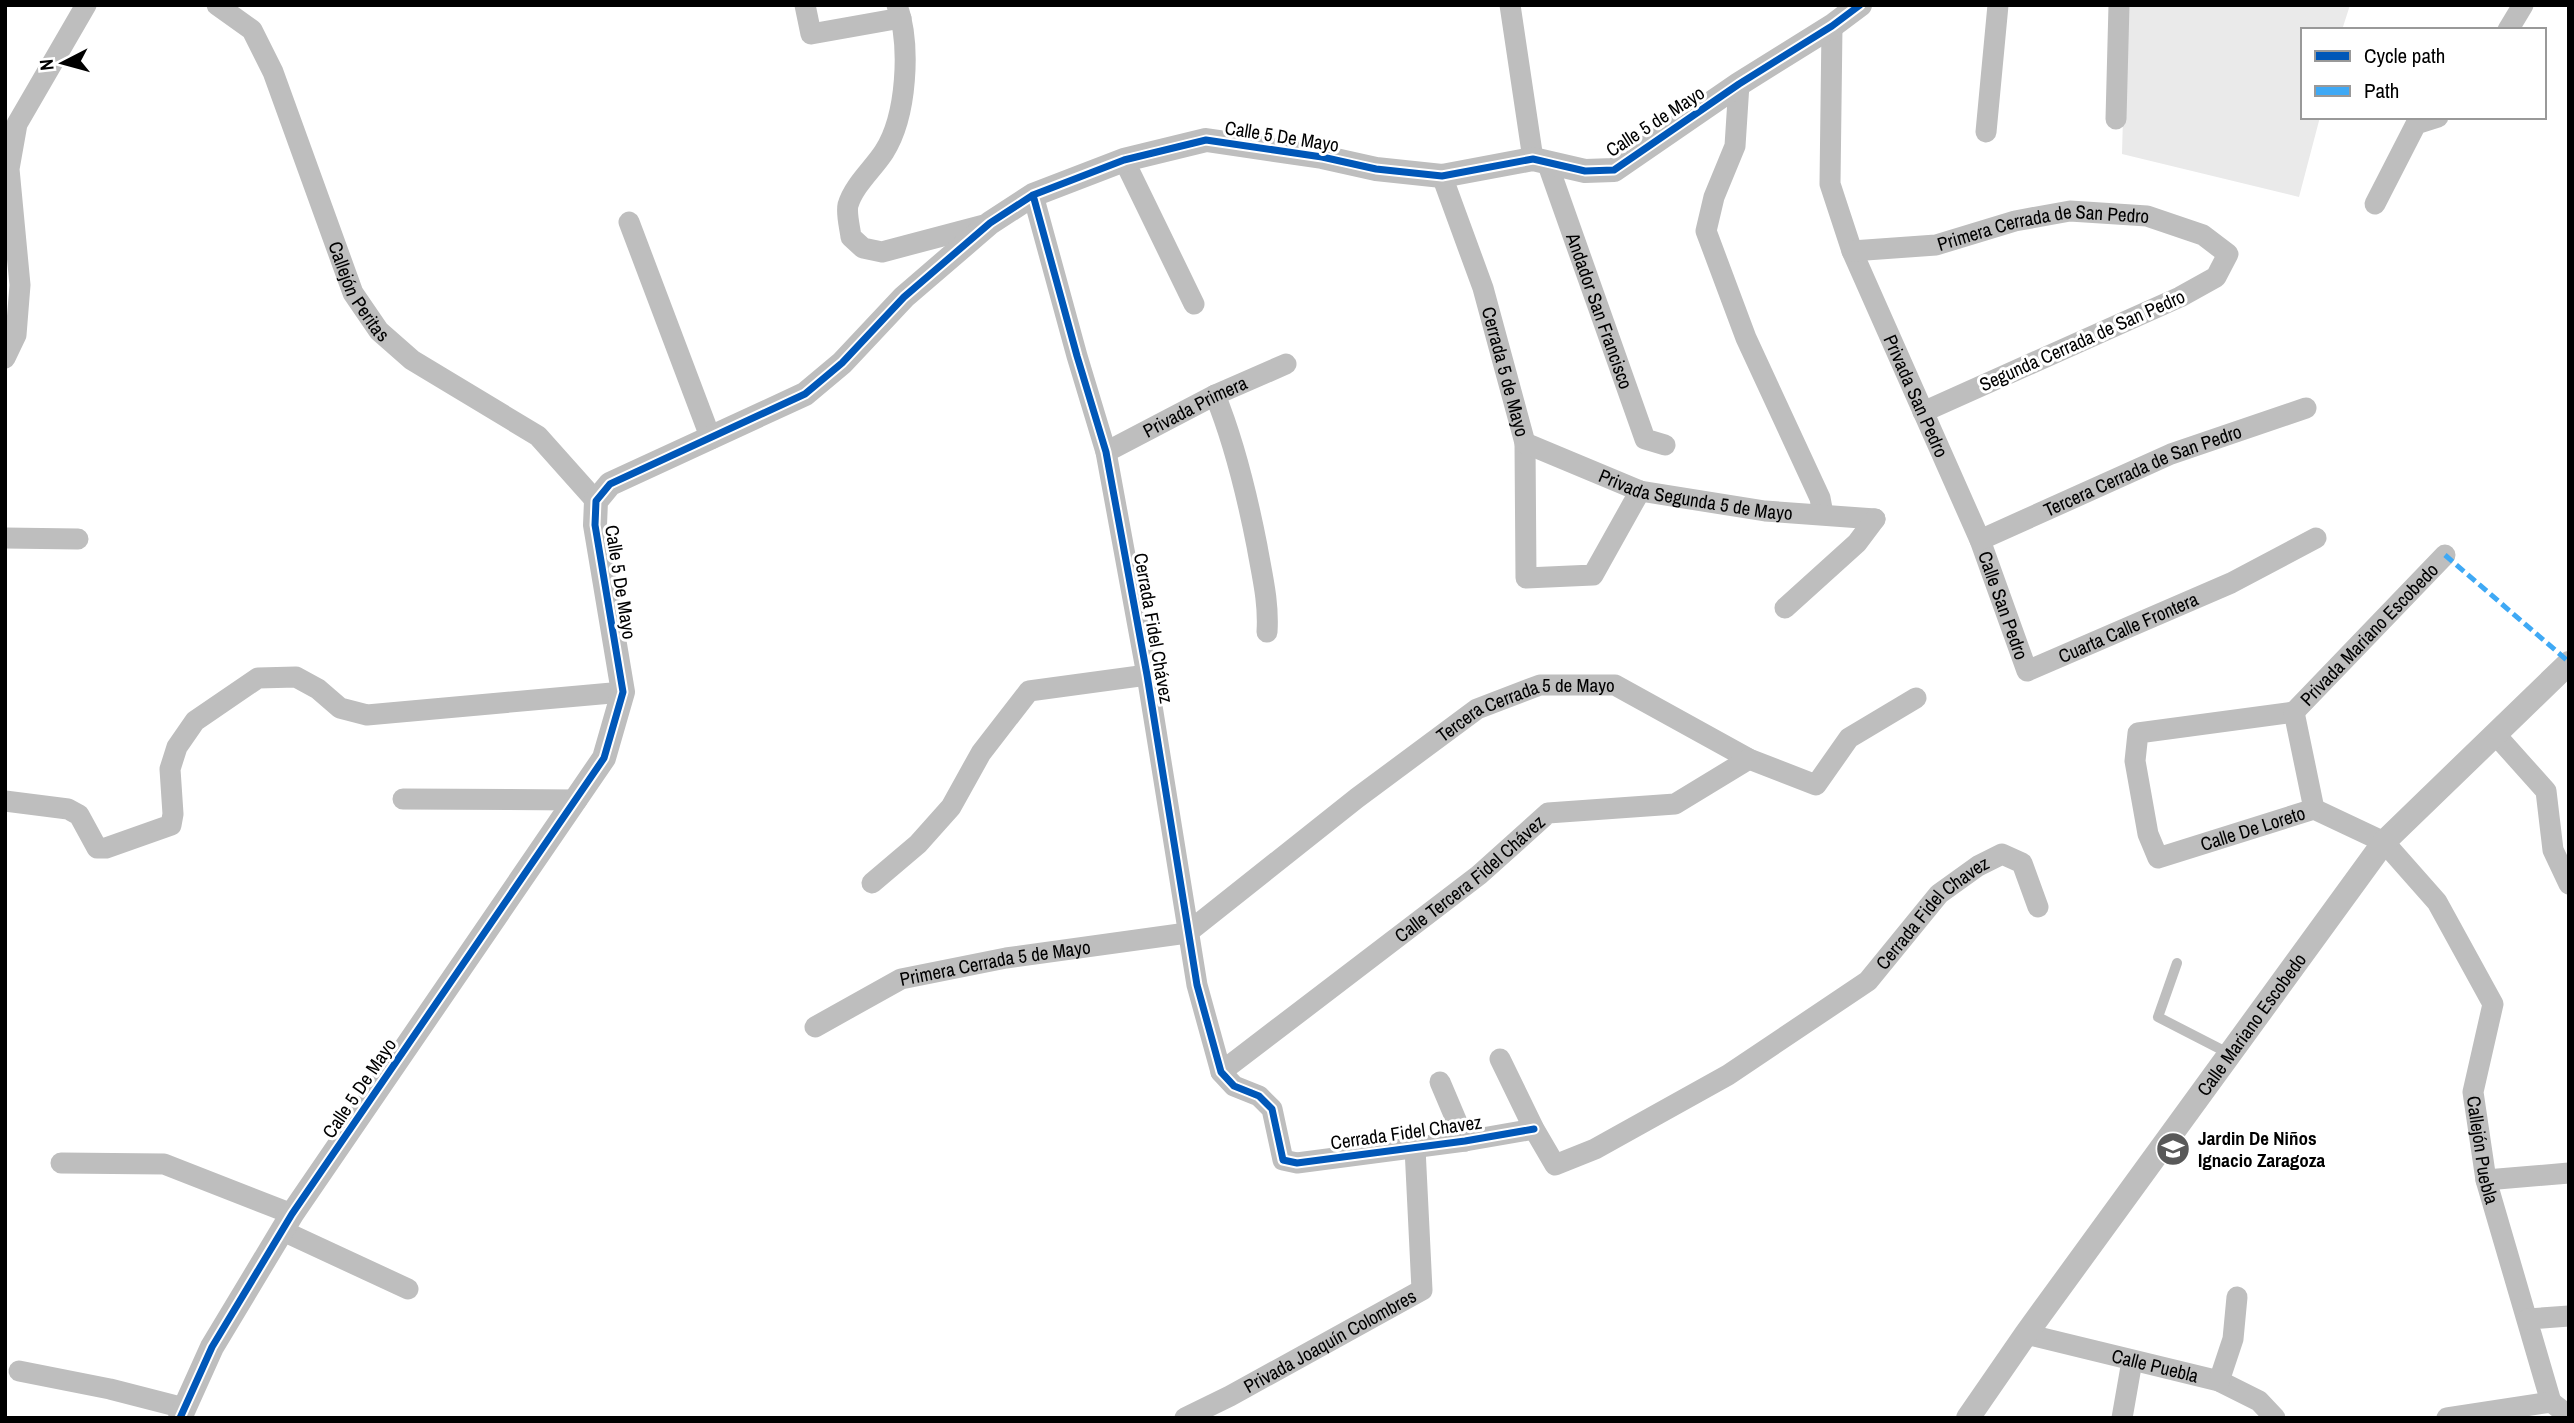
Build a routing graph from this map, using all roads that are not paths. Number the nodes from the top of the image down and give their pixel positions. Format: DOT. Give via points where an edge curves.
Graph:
graph roads {
  1 [pos="86,5"];
  2 [pos="217,5"];
  3 [pos="805,5"];
  4 [pos="1510,5"];
  5 [pos="1860,5"];
  6 [pos="1998,5"];
  7 [pos="2119,5"];
  8 [pos="2523,5"];
  9 [pos="899,12"];
  10 [pos="1832,26"];
  11 [pos="2509,28"];
  12 [pos="1739,84"];
  13 [pos="2116,119"];
  14 [pos="2432,119"];
  15 [pos="1986,132"];
  16 [pos="1124,160"];
  17 [pos="1540,160"];
  18 [pos="1442,176"];
  19 [pos="1033,195"];
  20 [pos="2375,204"];
  21 [pos="629,222"];
  22 [pos="990,223"];
  23 [pos="1852,251"];
  24 [pos="2228,254"];
  25 [pos="1194,304"];
  26 [pos="5,358"];
  27 [pos="1286,364"];
  28 [pos="1215,396"];
  29 [pos="2306,408"];
  30 [pos="1923,412"];
  31 [pos="711,439"];
  32 [pos="1525,443"];
  33 [pos="1665,445"];
  34 [pos="1106,452"];
  35 [pos="1640,491"];
  36 [pos="596,501"];
  37 [pos="1824,513"];
  38 [pos="5,538"];
  39 [pos="2316,538"];
  40 [pos="78,539"];
  41 [pos="1980,540"];
  42 [pos="2445,555"];
  43 [pos="1785,608"];
  44 [pos="1267,632"];
  45 [pos="2569,663"];
  46 [pos="2027,671"];
  47 [pos="1147,675"];
  48 [pos="623,692"];
  49 [pos="1916,698"];
  50 [pos="2294,712"];
  51 [pos="2495,734"];
  52 [pos="1749,759"];
  53 [pos="403,799"];
  54 [pos="577,800"];
  55 [pos="5,802"];
  56 [pos="2314,809"];
  57 [pos="2384,842"];
  58 [pos="872,883"];
  59 [pos="2569,884"];
  60 [pos="2038,907"];
  61 [pos="1187,933"];
  62 [pos="2177,963"];
  63 [pos="815,1027"];
  64 [pos="2230,1054"];
  65 [pos="1500,1059"];
  66 [pos="1221,1072"];
  67 [pos="1440,1082"];
  68 [pos="1534,1129"];
  69 [pos="1465,1141"];
  70 [pos="1415,1148"];
  71 [pos="61,1163"];
  72 [pos="2569,1173"];
  73 [pos="2486,1180"];
  74 [pos="287,1222"];
  75 [pos="408,1289"];
  76 [pos="2237,1297"];
  77 [pos="2569,1316"];
  78 [pos="2528,1319"];
  79 [pos="2026,1334"];
  80 [pos="2133,1360"];
  81 [pos="19,1371"];
  82 [pos="2219,1381"];
  83 [pos="2551,1402"];
  84 [pos="182,1413"];
  85 [pos="2569,1416"];
  86 [pos="1185,1418"];
  87 [pos="1968,1418"];
  88 [pos="2122,1418"];
  89 [pos="2274,1418"];
  90 [pos="2447,1418"];
  1 -- 26 [label="street" via="18,124 9,169 20,285 16,335"];
  2 -- 36 [label="street, Callejón Peritas" via="252,30 273,72 353,293 379,331 412,360 538,436"];
  3 -- 9 [label="street" via="811,34"];
  4 -- 17 [label="street"];
  5 -- 10 [label="street, Calle 5 de Mayo"];
  6 -- 15 [label="street"];
  7 -- 13 [label="street"];
  8 -- 11 [label="street"];
  9 -- 22 [label="street" via="905,71 899,112 885,150 848,206 851,237 863,248 882,252"];
  10 -- 12 [label="street, Calle 5 de Mayo"];
  10 -- 23 [label="street, Privada San Pedro" via="1830,184"];
  12 -- 17 [label="street, Calle 5 de Mayo" via="1614,170 1585,170"];
  12 -- 37 [label="street" via="1735,146 1706,231 1746,338"];
  14 -- 20 [label="street" via="2416,124"];
  16 -- 18 [label="street, Calle 5 De Mayo" via="1206,140"];
  16 -- 19 [label="street, Calle 5 De Mayo"];
  16 -- 25 [label="street"];
  17 -- 18 [label="street, Calle 5 de Mayo"];
  17 -- 33 [label="street, Andador San Francisco" via="1645,439"];
  18 -- 32 [label="street, Cerrada 5 de Mayo" via="1483,288"];
  19 -- 22 [label="street, Calle 5 De Mayo"];
  19 -- 34 [label="street, Cerrada Fidel Chávez"];
  21 -- 31 [label="street"];
  22 -- 31 [label="street, Calle 5 De Mayo" via="904,297 842,363 805,394"];
  23 -- 24 [label="street, Primera Cerrada de San Pedro" via="1936,245 2015,221 2070,211 2147,216 2203,234"];
  23 -- 30 [label="street, Privada San Pedro"];
  24 -- 30 [label="street, Segunda Cerrada de San Pedro" via="2216,277 2180,297"];
  27 -- 28 [label="street, Privada Primera"];
  28 -- 34 [label="street, Privada Primera"];
  28 -- 44 [label="street" via="1228,426 1250,514 1269,607"];
  29 -- 41 [label="street, Tercera Cerrada de San Pedro" via="2171,454"];
  30 -- 41 [label="street, Privada San Pedro"];
  31 -- 36 [label="street, Calle 5 De Mayo" via="610,484"];
  32 -- 35 [label="street, Privada Segunda 5 de Mayo"];
  32 -- 35 [label="street, Cerrada 5 de Mayo" via="1525,578 1593,575"];
  34 -- 47 [label="street, Cerrada Fidel Chávez"];
  35 -- 37 [label="street, Privada Segunda 5 de Mayo" via="1765,511"];
  36 -- 48 [label="street, Calle 5 De Mayo" via="595,524"];
  37 -- 43 [label="street, Privada Segunda 5 de Mayo" via="1875,519 1857,543"];
  38 -- 40 [label="street"];
  39 -- 46 [label="street, Cuarta Calle Frontera" via="2231,583"];
  41 -- 46 [label="street, Calle San Pedro"];
  42 -- 50 [label="street, Privada Mariano Escobedo"];
  45 -- 51 [label="street, Calle Mariano Escobedo"];
  47 -- 58 [label="street" via="1029,691 981,753 951,807 918,844"];
  47 -- 61 [label="street, Cerrada Fidel Chávez"];
  48 -- 54 [label="street, Calle 5 De Mayo" via="604,758"];
  48 -- 55 [label="street" via="367,715 340,708 296,677 258,678 195,721 177,747 170,769 172,825 97,848 79,815 68,809"];
  49 -- 52 [label="street, Tercera Cerrada 5 de Mayo" via="1849,738 1816,785"];
  50 -- 56 [label="street"];
  50 -- 56 [label="street, Calle De Loreto" via="2138,733 2135,761 2148,834 2158,858"];
  51 -- 57 [label="street, Calle Mariano Escobedo"];
  51 -- 59 [label="street" via="2546,791 2553,850"];
  52 -- 61 [label="street, Tercera Cerrada 5 de Mayo" via="1615,685 1540,685 1477,709"];
  52 -- 66 [label="street, Calle Tercera Fidel Chávez" via="1675,804 1548,813 1479,875"];
  53 -- 54 [label="street"];
  54 -- 74 [label="street, Calle 5 De Mayo"];
  56 -- 57 [label="street, Calle De Loreto"];
  57 -- 64 [label="street, Calle Mariano Escobedo"];
  57 -- 73 [label="street, Callejón Puebla" via="2437,902 2493,1004 2473,1092"];
  60 -- 68 [label="street, Cerrada Fidel Chavez" via="2022,863 2002,854 1939,894 1868,981 1728,1075 1595,1149 1555,1165"];
  61 -- 63 [label="street, Primera Cerrada 5 de Mayo" via="1006,958 901,979"];
  61 -- 66 [label="street, Cerrada Fidel Chávez"];
  62 -- 64 [label="lane" via="2158,1017"];
  64 -- 79 [label="street, Calle Mariano Escobedo"];
  65 -- 68 [label="street, Cerrada Fidel Chavez"];
  66 -- 70 [label="street, Cerrada Fidel Chavez" via="1234,1086 1259,1097 1272,1109 1283,1160 1297,1163"];
  67 -- 69 [label="street"];
  68 -- 69 [label="street, Cerrada Fidel Chavez"];
  69 -- 70 [label="street, Cerrada Fidel Chavez"];
  70 -- 86 [label="street, Privada Joaquín Colombres" via="1422,1290"];
  71 -- 74 [label="street" via="164,1164"];
  72 -- 73 [label="street"];
  73 -- 78 [label="street, Callejón Puebla"];
  74 -- 75 [label="street"];
  74 -- 84 [label="street, Calle 5 De Mayo" via="212,1347"];
  76 -- 82 [label="street" via="2233,1339"];
  77 -- 78 [label="street"];
  78 -- 83 [label="street, Callejón Puebla"];
  79 -- 80 [label="street, Calle Puebla"];
  79 -- 87 [label="street, Calle Mariano Escobedo"];
  80 -- 82 [label="street, Calle Puebla"];
  80 -- 88 [label="street"];
  81 -- 84 [label="street" via="110,1389"];
  82 -- 89 [label="street, Calle Puebla" via="2259,1401"];
  83 -- 85 [label="street"];
  83 -- 90 [label="street"];
}
